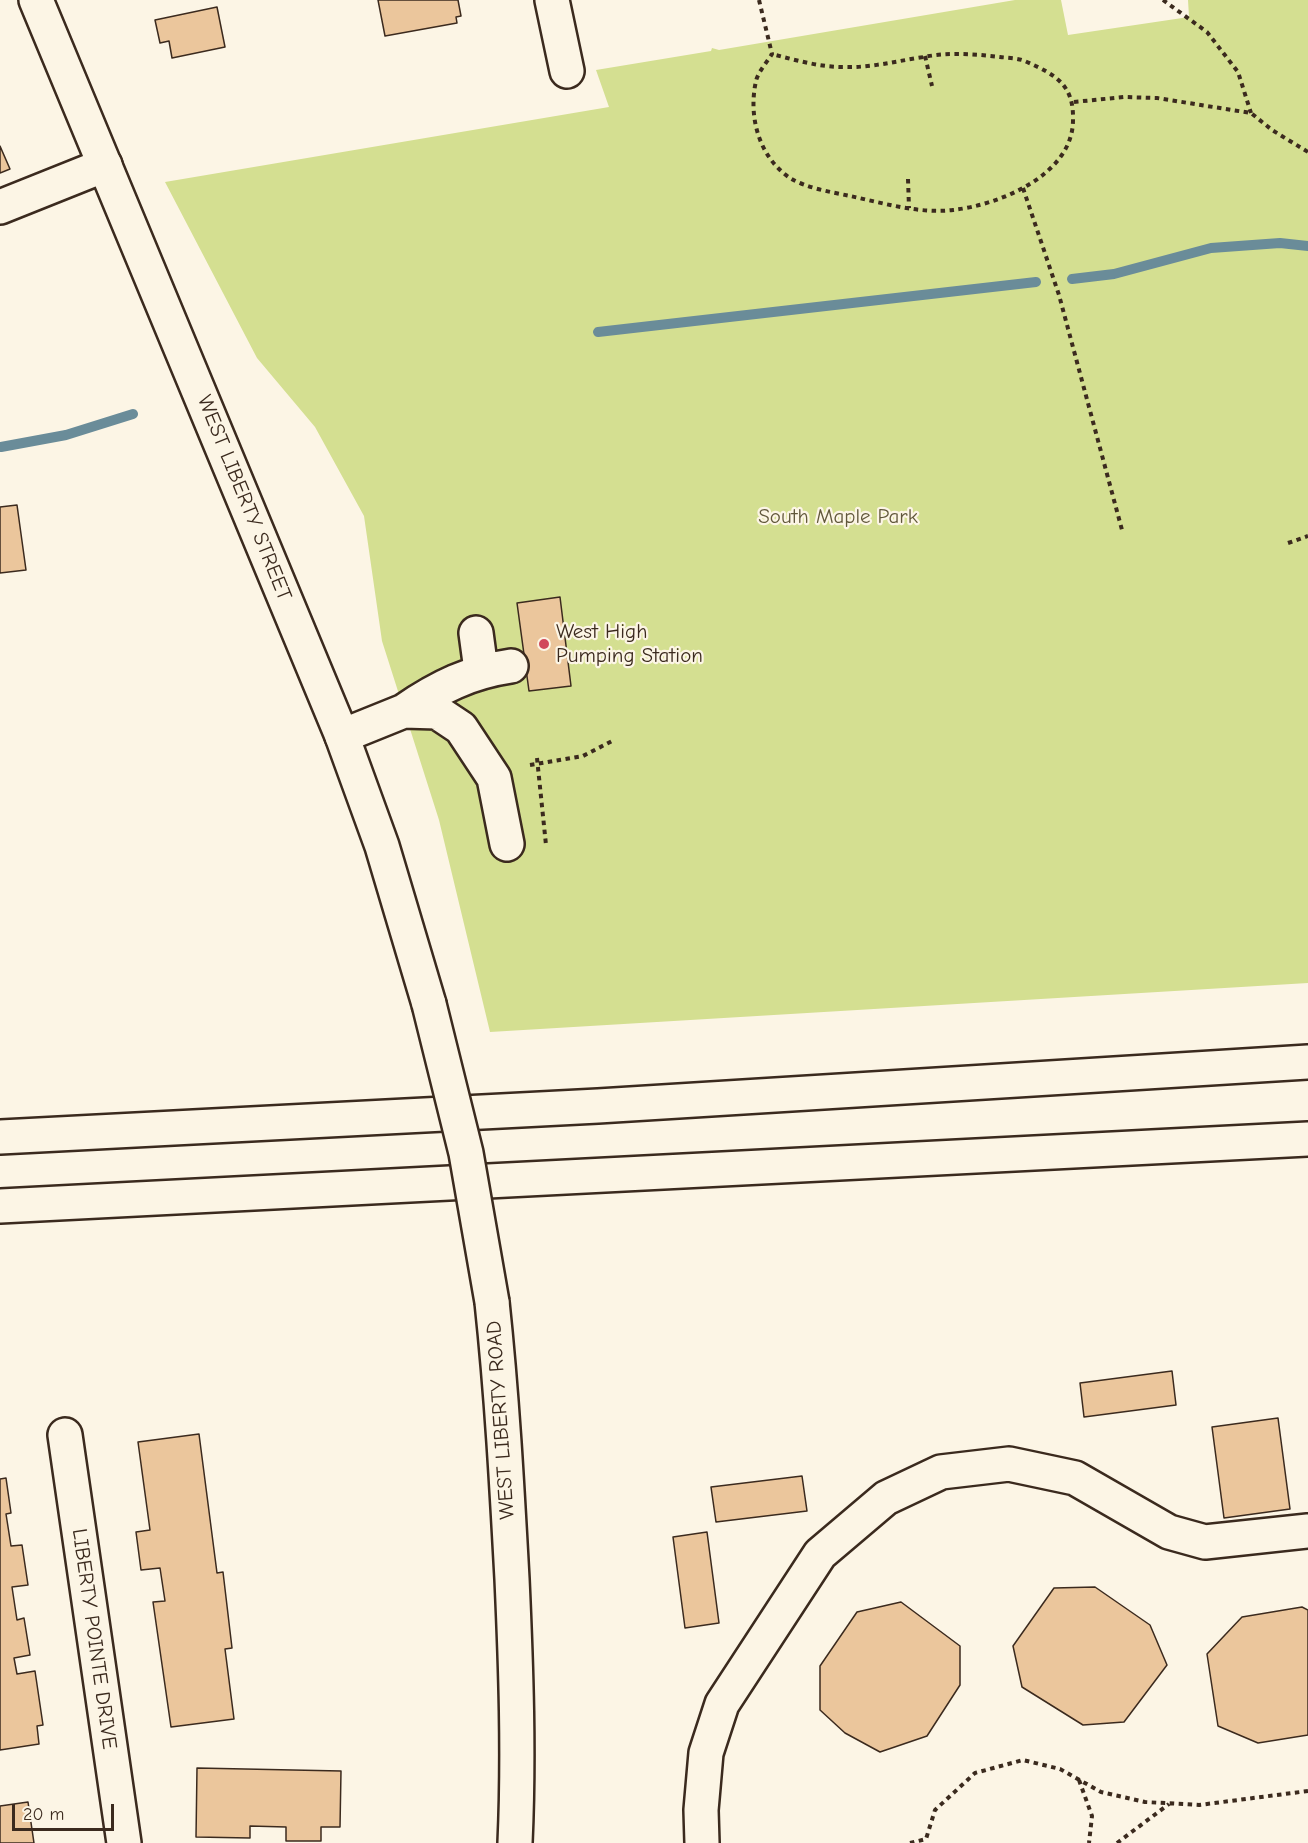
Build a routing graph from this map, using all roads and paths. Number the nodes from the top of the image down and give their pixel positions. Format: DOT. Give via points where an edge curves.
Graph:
graph roads {
  1 [pos="36,0"];
  2 [pos="552,0"];
  3 [pos="759,0"];
  4 [pos="1163,0"];
  5 [pos="772,54"];
  6 [pos="926,56"];
  7 [pos="567,71"];
  8 [pos="932,86"];
  9 [pos="1073,102"];
  10 [pos="1251,113"];
  11 [pos="1308,152"];
  12 [pos="105,165"];
  13 [pos="908,179"];
  14 [pos="1023,188"];
  15 [pos="0,207"];
  16 [pos="909,208"];
  17 [pos="1122,530"];
  18 [pos="1308,536"];
  19 [pos="1288,543"];
  20 [pos="476,633"];
  21 [pos="405,711"];
  22 [pos="342,736"];
  23 [pos="614,740"];
  24 [pos="537,758"];
  25 [pos="537,764"];
  26 [pos="530,765"];
  27 [pos="507,844"];
  28 [pos="546,845"];
  29 [pos="429,1004"];
  30 [pos="1308,1062"];
  31 [pos="0,1137"];
  32 [pos="1308,1139"];
  33 [pos="0,1206"];
  34 [pos="65,1435"];
  35 [pos="1308,1532"];
  36 [pos="1079,1779"];
  37 [pos="1308,1791"];
  38 [pos="1169,1804"];
  39 [pos="926,1839"];
  40 [pos="124,1843"];
  41 [pos="515,1843"];
  42 [pos="702,1843"];
  43 [pos="909,1843"];
  44 [pos="930,1843"];
  45 [pos="1089,1843"];
  46 [pos="1117,1843"];
  1 -- 12 [label="main road, WEST LIBERTY STREET"];
  2 -- 7 [label="main road"];
  3 -- 5 [label="path"];
  4 -- 10 [label="path" via="1207,32 1239,72"];
  5 -- 6 [label="path" via="842,68"];
  5 -- 16 [label="path" via="756,80 753,117 763,151 790,178 825,190"];
  6 -- 8 [label="path"];
  6 -- 9 [label="path" via="976,54 1024,60 1060,80"];
  9 -- 10 [label="path" via="1157,98"];
  9 -- 14 [label="path" via="1073,131 1060,156 1041,178"];
  10 -- 11 [label="path"];
  12 -- 15 [label="main road"];
  12 -- 22 [label="main road, WEST LIBERTY STREET"];
  13 -- 16 [label="path"];
  14 -- 16 [label="path" via="1003,198 952,211"];
  14 -- 17 [label="path" via="1059,295"];
  18 -- 19 [label="path"];
  20 -- 21 [label="main road" via="496,668 434,690"];
  21 -- 22 [label="main road"];
  21 -- 27 [label="main road" via="437,712 461,728 494,778"];
  22 -- 29 [label="main road, WEST LIBERTY STREET" via="382,846"];
  23 -- 25 [label="path" via="583,756"];
  24 -- 25 [label="path"];
  25 -- 26 [label="path"];
  25 -- 28 [label="path"];
  29 -- 41 [label="main road, WEST LIBERTY ROAD, bridge" via="466,1153 492,1302 502,1394 515,1649"];
  30 -- 31 [label="main road" via="598,1106"];
  32 -- 33 [label="main road"];
  34 -- 40 [label="main road, LIBERTY POINTE DRIVE"];
  35 -- 42 [label="main road" via="1205,1542 1169,1532 1075,1478 1010,1464 941,1472 886,1498 820,1554 722,1704 706,1753 700,1810"];
  36 -- 38 [label="path" via="1101,1792"];
  36 -- 39 [label="path" via="1060,1769 1023,1760 975,1773 935,1810"];
  36 -- 45 [label="path" via="1092,1816"];
  37 -- 38 [label="path" via="1199,1805"];
  38 -- 46 [label="path"];
  39 -- 43 [label="path"];
  39 -- 44 [label="path"];
}
